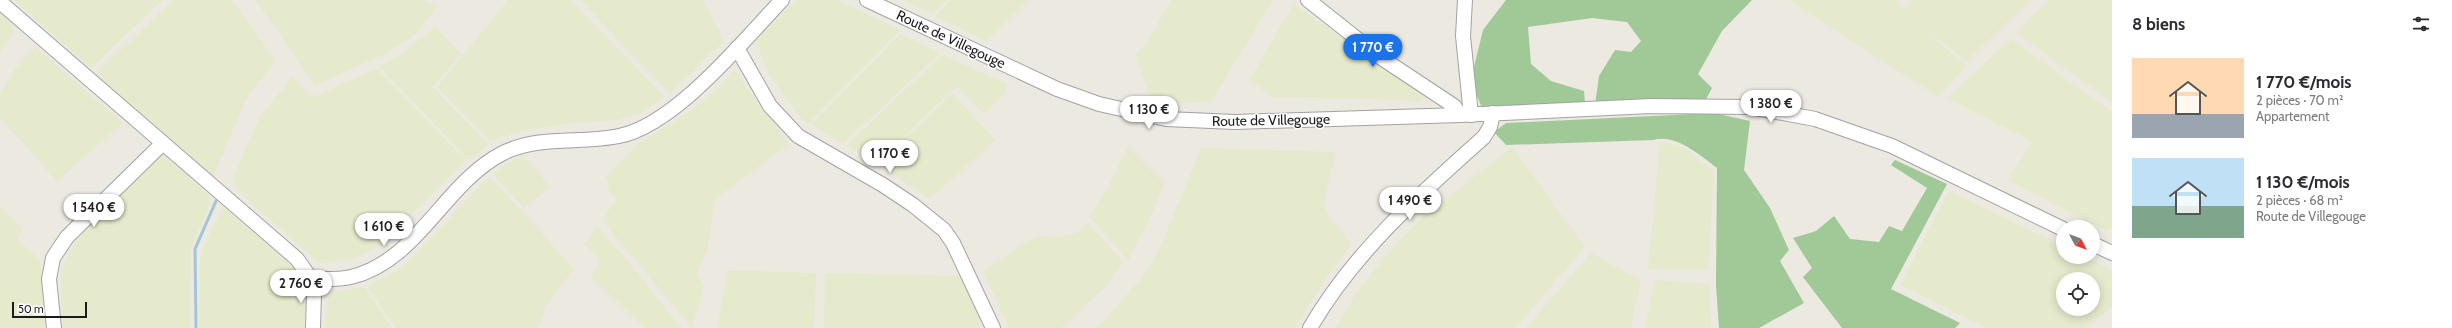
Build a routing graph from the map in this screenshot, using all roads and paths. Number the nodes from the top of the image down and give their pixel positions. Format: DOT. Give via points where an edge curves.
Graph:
graph roads {
  1 [pos="782,0"];
  2 [pos="867,0"];
  3 [pos="1308,0"];
  4 [pos="1465,0"];
  5 [pos="0,2"];
  6 [pos="737,48"];
  7 [pos="1493,113"];
  8 [pos="1466,115"];
  9 [pos="163,143"];
  10 [pos="2056,227"];
  11 [pos="2100,247"];
  12 [pos="2112,253"];
  13 [pos="311,279"];
  14 [pos="54,328"];
  15 [pos="313,328"];
  16 [pos="993,328"];
  17 [pos="1310,328"];
  1 -- 6 [label="street"];
  2 -- 8 [label="street, Route de Villegouge" via="1057,89 1099,104 1166,120 1235,122"];
  3 -- 8 [label="street" via="1380,57"];
  4 -- 8 [label="street" via="1463,36"];
  5 -- 9 [label="street"];
  6 -- 13 [label="street" via="696,88 644,126 618,136 546,142 504,153 478,170 390,259 376,268 350,277"];
  6 -- 16 [label="street" via="770,106 798,136 883,185 944,230 953,243"];
  7 -- 8 [label="street, Route de Villegouge"];
  7 -- 10 [label="street, Route de Villegouge" via="1651,106 1750,107 1815,119 1892,146"];
  7 -- 17 [label="street" via="1490,127 1484,136 1406,207 1361,255"];
  9 -- 13 [label="street" via="297,259"];
  9 -- 14 [label="street" via="67,237 53,258 49,279"];
  11 -- 12 [label="street"];
  13 -- 15 [label="street" via="314,293"];
}
